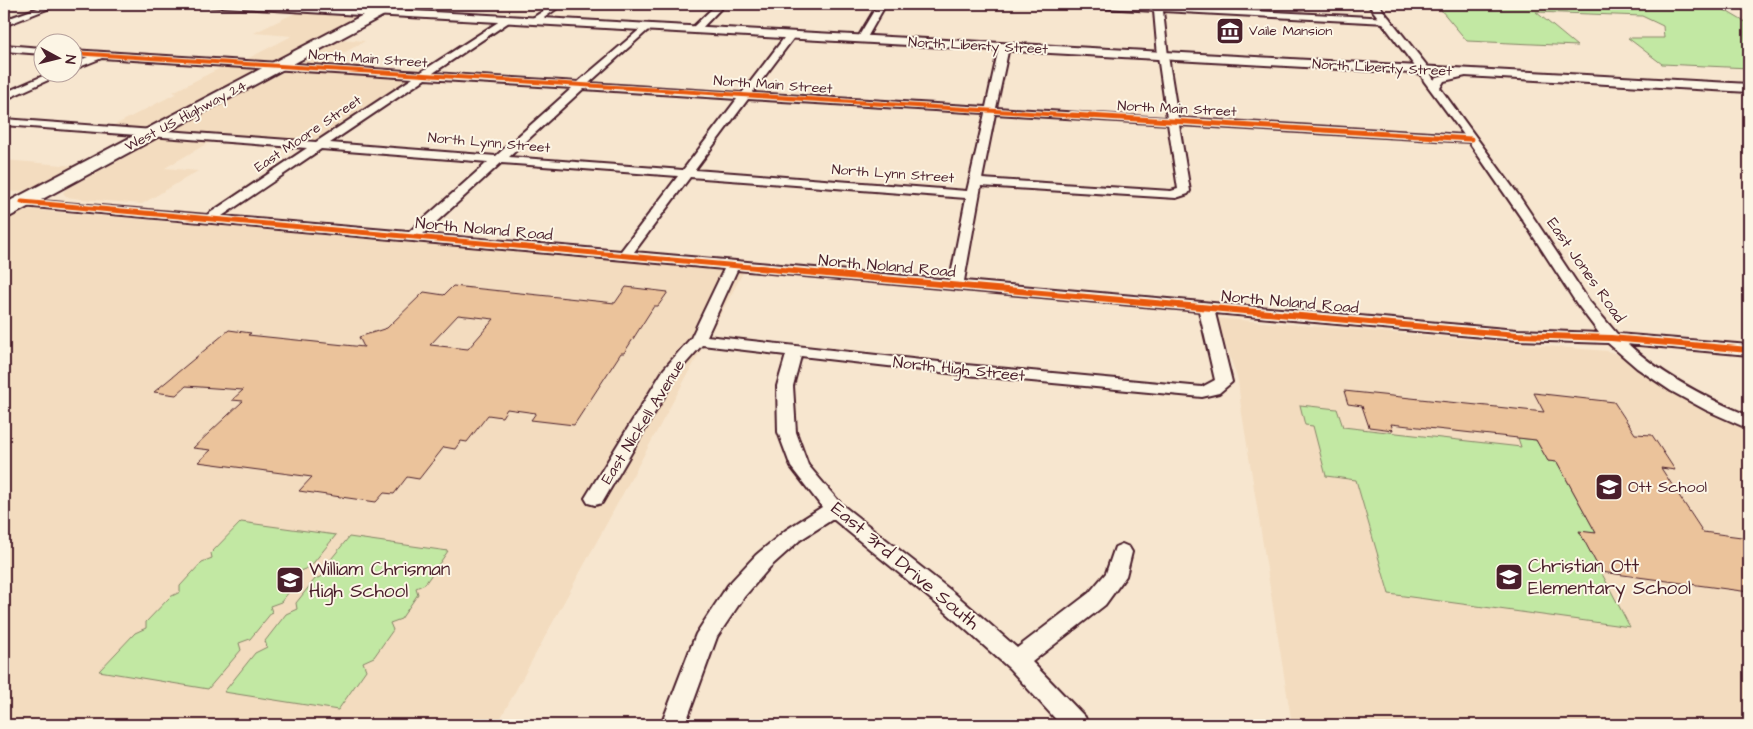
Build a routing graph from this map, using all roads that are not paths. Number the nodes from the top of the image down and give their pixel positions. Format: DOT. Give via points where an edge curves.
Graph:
graph roads {
  1 [pos="56,4"];
  2 [pos="206,4"];
  3 [pos="394,4"];
  4 [pos="559,4"];
  5 [pos="721,4"];
  6 [pos="882,4"];
  7 [pos="1071,4"];
  8 [pos="1374,4"];
  9 [pos="1158,6"];
  10 [pos="377,13"];
  11 [pos="506,20"];
  12 [pos="1386,20"];
  13 [pos="534,22"];
  14 [pos="4,23"];
  15 [pos="645,28"];
  16 [pos="695,30"];
  17 [pos="790,36"];
  18 [pos="862,40"];
  19 [pos="1004,47"];
  20 [pos="4,48"];
  21 [pos="32,50"];
  22 [pos="82,53"];
  23 [pos="102,54"];
  24 [pos="1163,56"];
  25 [pos="82,63"];
  26 [pos="280,66"];
  27 [pos="1424,70"];
  28 [pos="1467,72"];
  29 [pos="424,75"];
  30 [pos="39,82"];
  31 [pos="581,85"];
  32 [pos="1435,88"];
  33 [pos="1749,88"];
  34 [pos="744,96"];
  35 [pos="4,98"];
  36 [pos="989,110"];
  37 [pos="4,122"];
  38 [pos="1174,122"];
  39 [pos="156,133"];
  40 [pos="1471,138"];
  41 [pos="320,145"];
  42 [pos="499,159"];
  43 [pos="685,174"];
  44 [pos="976,182"];
  45 [pos="972,195"];
  46 [pos="13,202"];
  47 [pos="4,212"];
  48 [pos="209,219"];
  49 [pos="413,236"];
  50 [pos="624,256"];
  51 [pos="732,266"];
  52 [pos="956,286"];
  53 [pos="1206,308"];
  54 [pos="1611,338"];
  55 [pos="698,340"];
  56 [pos="795,350"];
  57 [pos="1749,350"];
  58 [pos="1749,423"];
  59 [pos="595,498"];
  60 [pos="834,509"];
  61 [pos="1122,552"];
  62 [pos="1017,661"];
  63 [pos="673,725"];
  64 [pos="1076,725"];
  1 -- 14 [label="street"];
  2 -- 10 [label="street, North Liberty Street"];
  3 -- 10 [label="main road, West US Highway 24"];
  4 -- 13 [label="street"];
  5 -- 16 [label="street"];
  6 -- 18 [label="street"];
  7 -- 9 [label="street"];
  8 -- 12 [label="street"];
  9 -- 12 [label="street"];
  9 -- 24 [label="street"];
  10 -- 11 [label="main road, North Liberty Street"];
  10 -- 26 [label="main road, West US Highway 24"];
  11 -- 13 [label="main road, North Liberty Street"];
  11 -- 29 [label="street, East Moore Street"];
  12 -- 27 [label="street"];
  13 -- 15 [label="main road, North Liberty Street"];
  15 -- 16 [label="main road, North Liberty Street"];
  15 -- 31 [label="street"];
  16 -- 17 [label="main road, North Liberty Street"];
  17 -- 18 [label="main road, North Liberty Street"];
  17 -- 34 [label="street"];
  18 -- 19 [label="main road, North Liberty Street"];
  19 -- 24 [label="main road, North Liberty Street"];
  19 -- 36 [label="street"];
  20 -- 21 [label="street"];
  22 -- 23 [label="street, North Main Street"];
  23 -- 25 [label="street"];
  23 -- 26 [label="street, North Main Street"];
  24 -- 27 [label="main road, North Liberty Street"];
  24 -- 38 [label="street"];
  26 -- 29 [label="street, North Main Street"];
  26 -- 39 [label="main road, West US Highway 24"];
  27 -- 28 [label="main road, North Liberty Street"];
  27 -- 32 [label="street, East Jones Road"];
  28 -- 32 [label="street" via="1440,79"];
  28 -- 33 [label="main road, North Liberty Street"];
  29 -- 31 [label="street, North Main Street"];
  29 -- 41 [label="street, East Moore Street"];
  30 -- 35 [label="street"];
  31 -- 34 [label="street, North Main Street"];
  31 -- 42 [label="street"];
  32 -- 40 [label="street, East Jones Road"];
  34 -- 36 [label="street, North Main Street"];
  34 -- 43 [label="street"];
  36 -- 38 [label="street, North Main Street"];
  36 -- 44 [label="street"];
  37 -- 39 [label="street, North Lynn Street"];
  38 -- 40 [label="street, North Main Street"];
  38 -- 44 [label="street, North Lynn Street" via="1184,191 1172,195"];
  39 -- 41 [label="street, North Lynn Street"];
  39 -- 46 [label="main road, West US Highway 24"];
  40 -- 54 [label="street, East Jones Road"];
  41 -- 42 [label="street, North Lynn Street"];
  41 -- 48 [label="street, East Moore Street"];
  42 -- 43 [label="street, North Lynn Street"];
  42 -- 49 [label="street"];
  43 -- 45 [label="street, North Lynn Street"];
  43 -- 50 [label="street"];
  44 -- 45 [label="street"];
  45 -- 52 [label="street"];
  46 -- 47 [label="main road, West US Highway 24"];
  46 -- 48 [label="street, North Noland Road"];
  48 -- 49 [label="street, North Noland Road"];
  49 -- 50 [label="street, North Noland Road"];
  50 -- 51 [label="street, North Noland Road"];
  51 -- 52 [label="street, North Noland Road"];
  51 -- 55 [label="street, East Nickell Avenue"];
  52 -- 53 [label="street, North Noland Road"];
  53 -- 54 [label="street, North Noland Road" via="1517,336"];
  53 -- 56 [label="street, North High Street" via="1224,382 1202,392"];
  54 -- 57 [label="street, North Noland Road"];
  54 -- 58 [label="street, East Jones Road" via="1681,390"];
  55 -- 56 [label="street, North High Street"];
  55 -- 59 [label="street, East Nickell Avenue" via="672,369"];
  56 -- 60 [label="street, East 3rd Drive South" via="785,386 787,432 800,467"];
  60 -- 62 [label="street, East 3rd Drive South"];
  60 -- 63 [label="street" via="793,535 736,591 707,634"];
  61 -- 62 [label="street" via="1116,576 1097,599"];
  62 -- 64 [label="street, East 3rd Drive South"];
}
